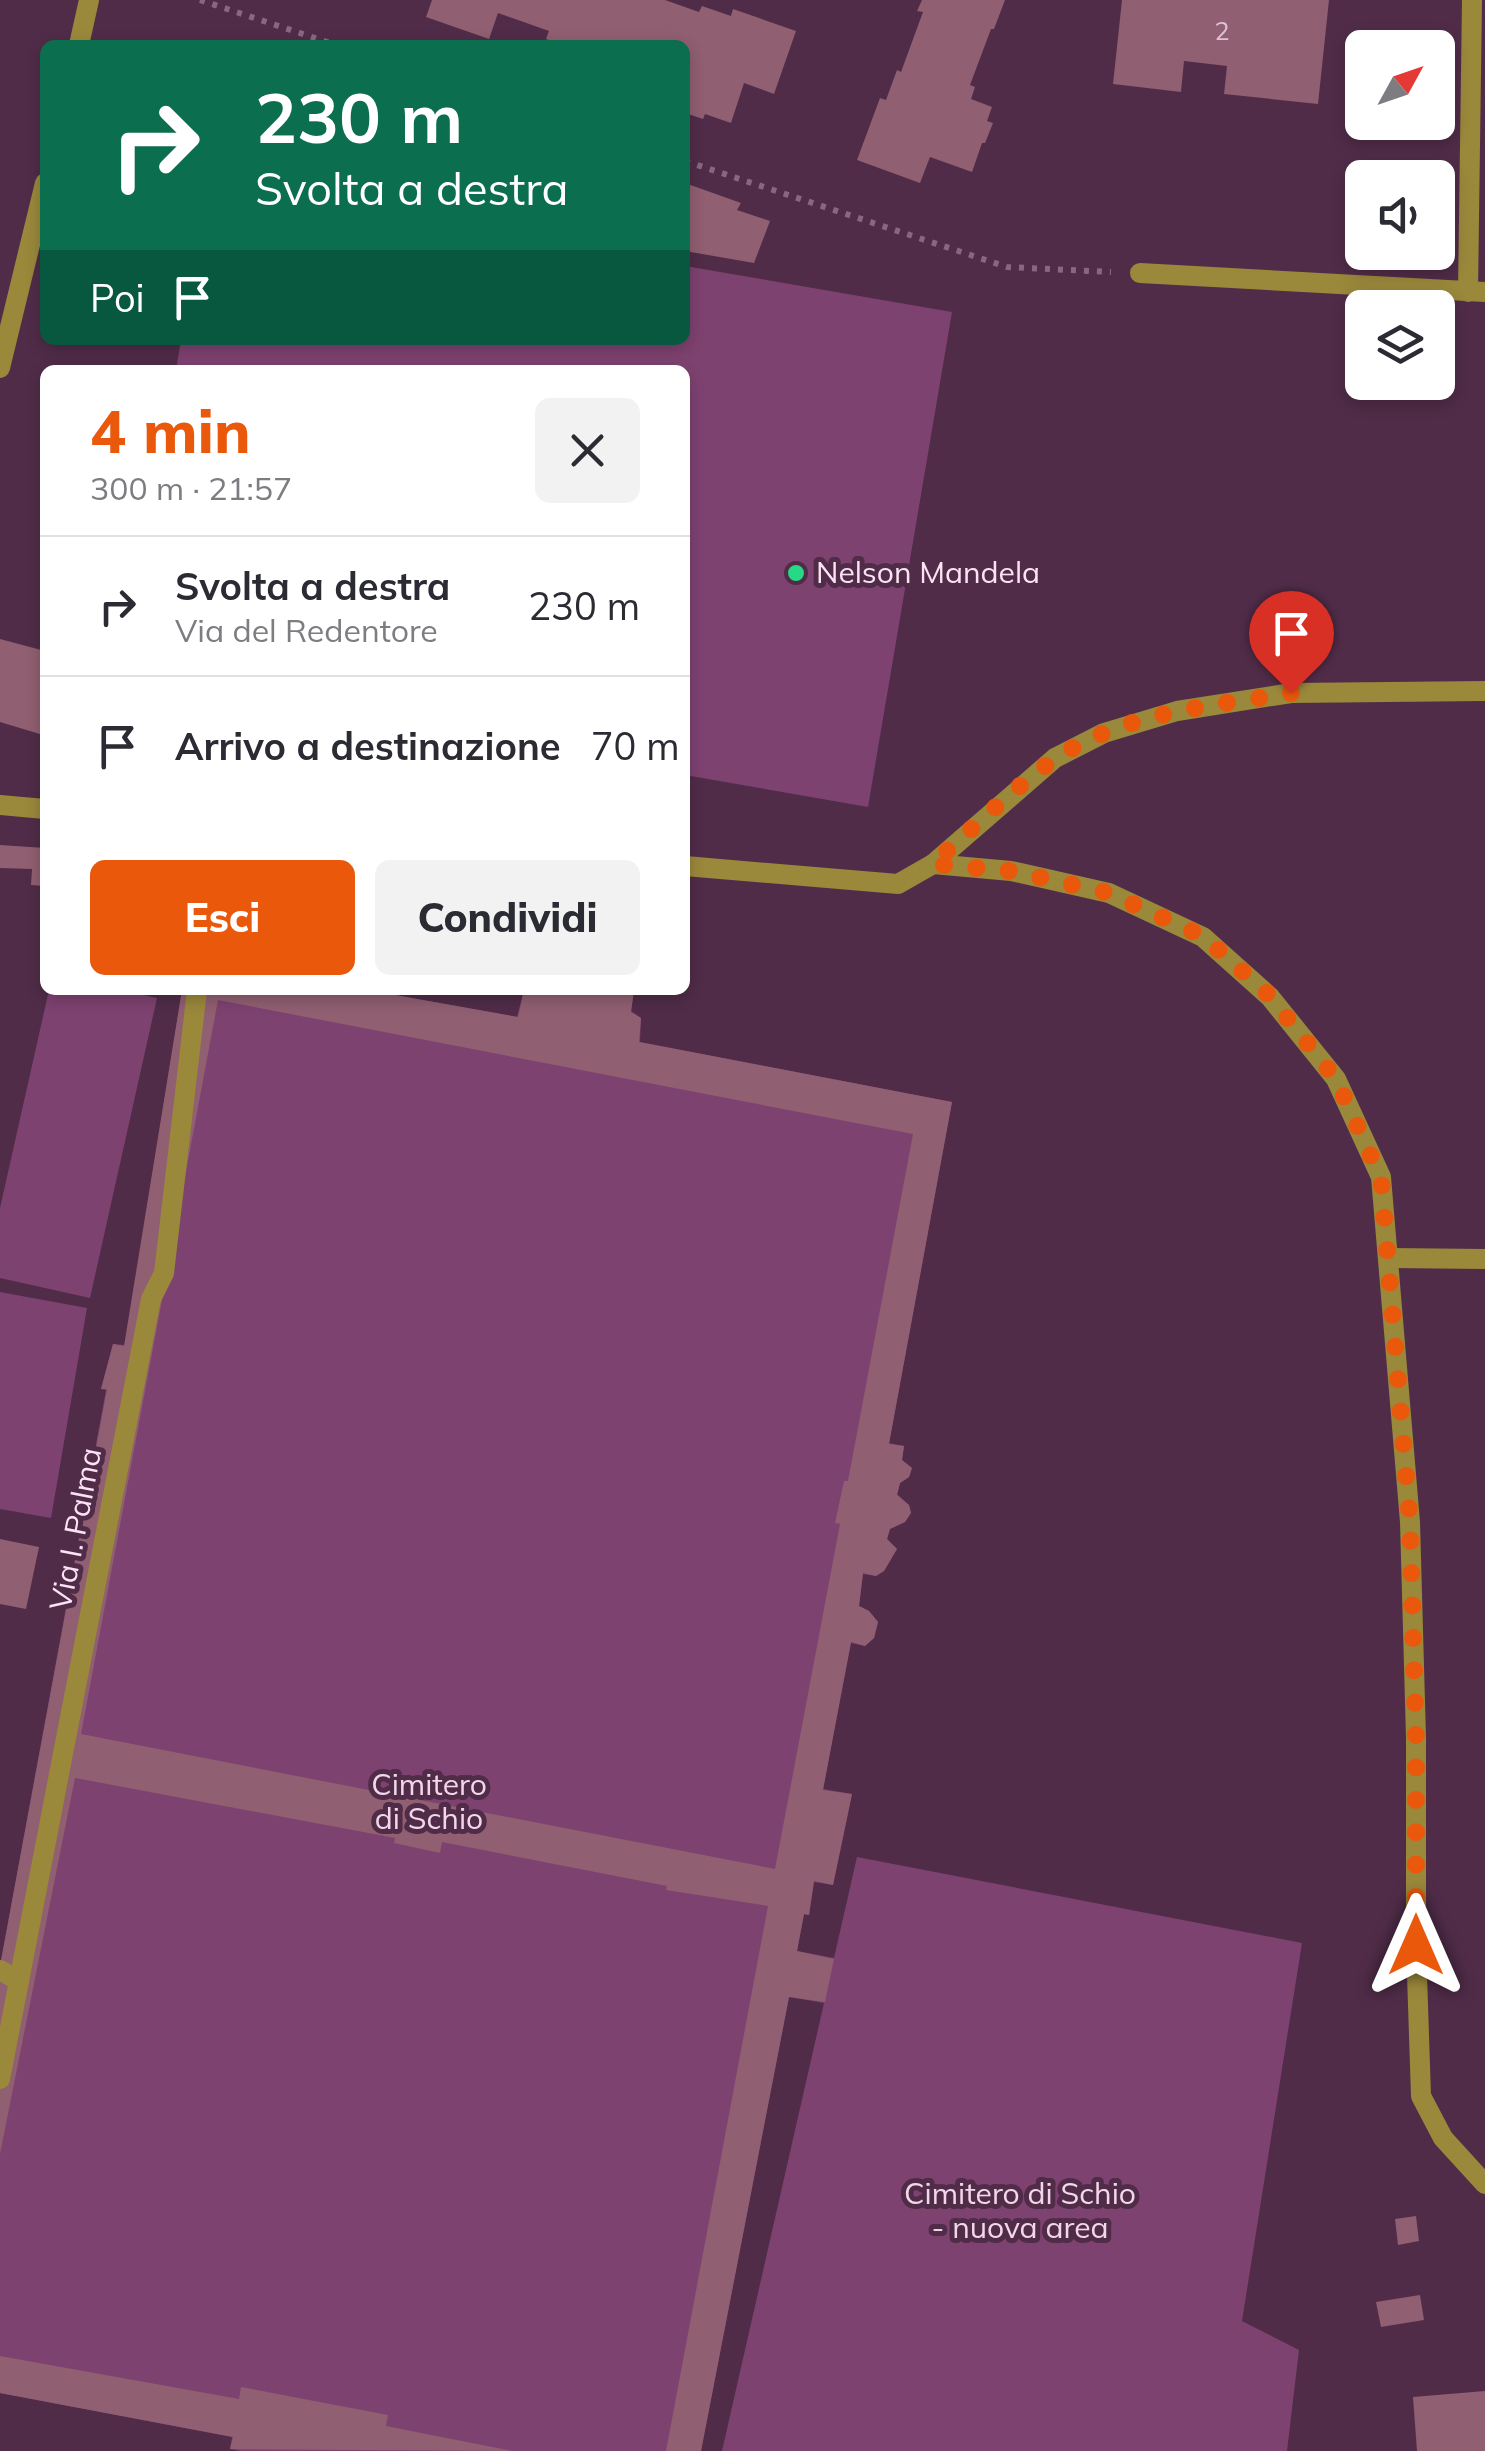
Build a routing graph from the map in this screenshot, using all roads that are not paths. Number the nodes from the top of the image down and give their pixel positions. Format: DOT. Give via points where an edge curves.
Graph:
graph roads {
  1 [pos="90,0"];
  2 [pos="1472,0"];
  3 [pos="79,40"];
  4 [pos="40,204"];
  5 [pos="1140,273"];
  6 [pos="1476,292"];
  7 [pos="0,368"];
  8 [pos="1485,692"];
  9 [pos="0,804"];
  10 [pos="40,808"];
  11 [pos="932,864"];
  12 [pos="690,866"];
  13 [pos="196,995"];
  14 [pos="1389,1258"];
  15 [pos="1485,1260"];
  16 [pos="0,1970"];
  17 [pos="20,1981"];
  18 [pos="1,2070"];
  19 [pos="1485,2184"];
  1 -- 3 [label="street"];
  2 -- 6 [label="street"];
  4 -- 7 [label="street"];
  5 -- 6 [label="street"];
  8 -- 11 [label="street" via="1291,693 1122,727 1056,758"];
  9 -- 10 [label="street"];
  11 -- 12 [label="street" via="898,884"];
  11 -- 14 [label="street" via="1012,871 1109,893 1203,936 1270,996 1336,1079 1381,1178"];
  13 -- 17 [label="street, Via I. Palma" via="164,1273 151,1299"];
  14 -- 15 [label="street"];
  14 -- 19 [label="street" via="1410,1522 1421,2096 1443,2138"];
  16 -- 17 [label="street"];
  17 -- 18 [label="street, Via I. Palma"];
}
